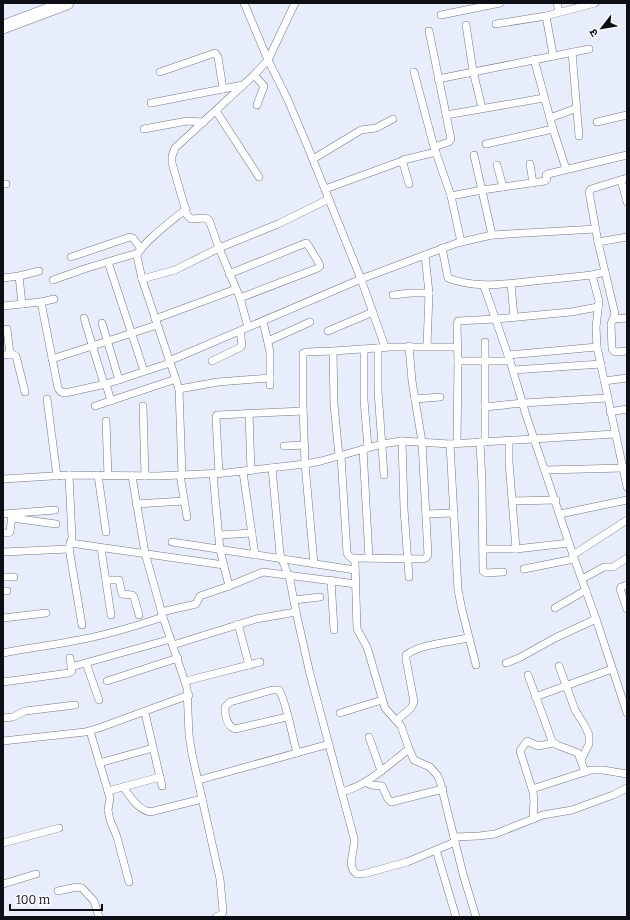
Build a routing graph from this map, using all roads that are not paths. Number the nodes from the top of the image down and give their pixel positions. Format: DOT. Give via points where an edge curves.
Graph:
graph roads {
  1 [pos="67,3"];
  2 [pos="244,3"];
  3 [pos="295,3"];
  4 [pos="500,3"];
  5 [pos="557,3"];
  6 [pos="595,3"];
  7 [pos="559,12"];
  8 [pos="441,15"];
  9 [pos="546,16"];
  10 [pos="496,24"];
  11 [pos="466,25"];
  12 [pos="3,27"];
  13 [pos="429,31"];
  14 [pos="589,48"];
  15 [pos="572,52"];
  16 [pos="553,55"];
  17 [pos="534,59"];
  18 [pos="268,60"];
  19 [pos="473,71"];
  20 [pos="160,72"];
  21 [pos="414,72"];
  22 [pos="254,75"];
  23 [pos="438,78"];
  24 [pos="244,85"];
  25 [pos="224,89"];
  26 [pos="544,98"];
  27 [pos="151,103"];
  28 [pos="256,105"];
  29 [pos="482,108"];
  30 [pos="577,108"];
  31 [pos="216,110"];
  32 [pos="446,115"];
  33 [pos="627,116"];
  34 [pos="550,118"];
  35 [pos="393,119"];
  36 [pos="204,122"];
  37 [pos="597,122"];
  38 [pos="144,129"];
  39 [pos="553,129"];
  40 [pos="579,136"];
  41 [pos="486,144"];
  42 [pos="435,150"];
  43 [pos="474,155"];
  44 [pos="627,155"];
  45 [pos="313,159"];
  46 [pos="402,161"];
  47 [pos="530,164"];
  48 [pos="497,165"];
  49 [pos="566,169"];
  50 [pos="259,177"];
  51 [pos="624,179"];
  52 [pos="533,183"];
  53 [pos="409,184"];
  54 [pos="503,187"];
  55 [pos="325,189"];
  56 [pos="482,190"];
  57 [pos="451,196"];
  58 [pos="329,199"];
  59 [pos="627,202"];
  60 [pos="186,210"];
  61 [pos="596,229"];
  62 [pos="492,235"];
  63 [pos="627,237"];
  64 [pos="461,242"];
  65 [pos="598,242"];
  66 [pos="218,248"];
  67 [pos="442,248"];
  68 [pos="139,251"];
  69 [pos="425,255"];
  70 [pos="71,257"];
  71 [pos="108,262"];
  72 [pos="39,271"];
  73 [pos="605,272"];
  74 [pos="229,274"];
  75 [pos="592,274"];
  76 [pos="19,276"];
  77 [pos="3,278"];
  78 [pos="142,279"];
  79 [pos="361,279"];
  80 [pos="53,280"];
  81 [pos="511,284"];
  82 [pos="484,286"];
  83 [pos="236,289"];
  84 [pos="429,293"];
  85 [pos="393,295"];
  86 [pos="240,298"];
  87 [pos="54,299"];
  88 [pos="41,302"];
  89 [pos="22,304"];
  90 [pos="3,306"];
  91 [pos="598,307"];
  92 [pos="373,312"];
  93 [pos="514,317"];
  94 [pos="84,318"];
  95 [pos="627,318"];
  96 [pos="614,319"];
  97 [pos="496,320"];
  98 [pos="263,321"];
  99 [pos="102,322"];
  100 [pos="156,322"];
  101 [pos="310,322"];
  102 [pos="248,327"];
  103 [pos="7,329"];
  104 [pos="240,330"];
  105 [pos="328,331"];
  106 [pos="131,334"];
  107 [pos="108,341"];
  108 [pos="268,341"];
  109 [pos="485,342"];
  110 [pos="92,346"];
  111 [pos="409,346"];
  112 [pos="427,346"];
  113 [pos="382,347"];
  114 [pos="457,347"];
  115 [pos="597,347"];
  116 [pos="364,349"];
  117 [pos="333,351"];
  118 [pos="627,351"];
  119 [pos="6,354"];
  120 [pos="509,358"];
  121 [pos="52,359"];
  122 [pos="212,361"];
  123 [pos="458,361"];
  124 [pos="485,361"];
  125 [pos="170,362"];
  126 [pos="600,364"];
  127 [pos="513,370"];
  128 [pos="144,371"];
  129 [pos="627,378"];
  130 [pos="176,379"];
  131 [pos="119,380"];
  132 [pos="604,382"];
  133 [pos="105,384"];
  134 [pos="179,389"];
  135 [pos="26,392"];
  136 [pos="440,397"];
  137 [pos="607,398"];
  138 [pos="47,399"];
  139 [pos="415,399"];
  140 [pos="111,401"];
  141 [pos="523,403"];
  142 [pos="95,406"];
  143 [pos="143,406"];
  144 [pos="485,407"];
  145 [pos="627,409"];
  146 [pos="303,411"];
  147 [pos="610,412"];
  148 [pos="249,413"];
  149 [pos="106,421"];
  150 [pos="615,434"];
  151 [pos="534,438"];
  152 [pos="509,440"];
  153 [pos="402,441"];
  154 [pos="422,442"];
  155 [pos="482,442"];
  156 [pos="454,443"];
  157 [pos="382,444"];
  158 [pos="304,445"];
  159 [pos="284,446"];
  160 [pos="365,448"];
  161 [pos="340,456"];
  162 [pos="305,464"];
  163 [pos="272,468"];
  164 [pos="623,468"];
  165 [pos="545,470"];
  166 [pos="251,471"];
  167 [pos="243,472"];
  168 [pos="216,474"];
  169 [pos="69,475"];
  170 [pos="181,475"];
  171 [pos="384,475"];
  172 [pos="58,476"];
  173 [pos="98,476"];
  174 [pos="108,476"];
  175 [pos="132,476"];
  176 [pos="145,476"];
  177 [pos="3,479"];
  178 [pos="627,486"];
  179 [pos="556,500"];
  180 [pos="627,500"];
  181 [pos="184,501"];
  182 [pos="513,501"];
  183 [pos="136,504"];
  184 [pos="55,510"];
  185 [pos="3,514"];
  186 [pos="426,514"];
  187 [pos="454,514"];
  188 [pos="560,514"];
  189 [pos="12,516"];
  190 [pos="187,517"];
  191 [pos="627,520"];
  192 [pos="56,524"];
  193 [pos="106,532"];
  194 [pos="3,533"];
  195 [pos="252,533"];
  196 [pos="219,535"];
  197 [pos="172,542"];
  198 [pos="569,543"];
  199 [pos="70,546"];
  200 [pos="101,548"];
  201 [pos="483,549"];
  202 [pos="516,549"];
  203 [pos="220,550"];
  204 [pos="3,552"];
  205 [pos="145,553"];
  206 [pos="255,555"];
  207 [pos="574,557"];
  208 [pos="352,558"];
  209 [pos="369,558"];
  210 [pos="408,558"];
  211 [pos="627,558"];
  212 [pos="281,559"];
  213 [pos="314,564"];
  214 [pos="224,565"];
  215 [pos="524,569"];
  216 [pos="355,570"];
  217 [pos="503,572"];
  218 [pos="288,574"];
  219 [pos="14,577"];
  220 [pos="409,577"];
  221 [pos="3,578"];
  222 [pos="582,579"];
  223 [pos="106,580"];
  224 [pos="331,580"];
  225 [pos="356,584"];
  226 [pos="627,585"];
  227 [pos="229,586"];
  228 [pos="586,590"];
  229 [pos="320,597"];
  230 [pos="294,600"];
  231 [pos="555,608"];
  232 [pos="627,609"];
  233 [pos="296,612"];
  234 [pos="46,613"];
  235 [pos="139,614"];
  236 [pos="111,615"];
  237 [pos="162,615"];
  238 [pos="3,618"];
  239 [pos="596,619"];
  240 [pos="238,624"];
  241 [pos="82,625"];
  242 [pos="334,630"];
  243 [pos="468,638"];
  244 [pos="172,642"];
  245 [pos="3,652"];
  246 [pos="70,658"];
  247 [pos="178,658"];
  248 [pos="260,662"];
  249 [pos="86,663"];
  250 [pos="506,663"];
  251 [pos="249,665"];
  252 [pos="476,665"];
  253 [pos="559,666"];
  254 [pos="71,667"];
  255 [pos="612,669"];
  256 [pos="528,675"];
  257 [pos="107,681"];
  258 [pos="186,681"];
  259 [pos="3,682"];
  260 [pos="566,686"];
  261 [pos="188,695"];
  262 [pos="535,697"];
  263 [pos="99,700"];
  264 [pos="382,700"];
  265 [pos="74,705"];
  266 [pos="145,712"];
  267 [pos="340,713"];
  268 [pos="627,713"];
  269 [pos="287,717"];
  270 [pos="3,718"];
  271 [pos="396,720"];
  272 [pos="90,731"];
  273 [pos="369,737"];
  274 [pos="3,741"];
  275 [pos="553,742"];
  276 [pos="329,744"];
  277 [pos="153,748"];
  278 [pos="409,749"];
  279 [pos="297,753"];
  280 [pos="581,760"];
  281 [pos="99,763"];
  282 [pos="381,771"];
  283 [pos="585,772"];
  284 [pos="627,774"];
  285 [pos="160,776"];
  286 [pos="199,780"];
  287 [pos="366,782"];
  288 [pos="162,786"];
  289 [pos="123,787"];
  290 [pos="627,788"];
  291 [pos="443,789"];
  292 [pos="532,789"];
  293 [pos="108,791"];
  294 [pos="342,792"];
  295 [pos="202,799"];
  296 [pos="533,819"];
  297 [pos="59,828"];
  298 [pos="454,839"];
  299 [pos="3,843"];
  300 [pos="436,850"];
  301 [pos="36,874"];
  302 [pos="129,882"];
  303 [pos="3,884"];
  304 [pos="58,891"];
  305 [pos="99,917"];
  306 [pos="216,917"];
  307 [pos="456,917"];
  308 [pos="476,917"];
  1 -- 12 [label="highway"];
  2 -- 18 [label="street"];
  3 -- 18 [label="street"];
  4 -- 8 [label="street"];
  5 -- 7 [label="street"];
  6 -- 7 [label="street"];
  7 -- 9 [label="street"];
  9 -- 10 [label="street"];
  9 -- 16 [label="street"];
  11 -- 19 [label="street"];
  13 -- 23 [label="street"];
  14 -- 15 [label="street"];
  15 -- 16 [label="street"];
  15 -- 30 [label="street"];
  16 -- 17 [label="street"];
  17 -- 19 [label="street"];
  17 -- 26 [label="street"];
  18 -- 22 [label="street"];
  18 -- 45 [label="street"];
  19 -- 23 [label="street"];
  19 -- 29 [label="street"];
  20 -- 25 [label="street" via="215,53"];
  21 -- 42 [label="street"];
  22 -- 24 [label="street"];
  22 -- 28 [label="street" via="264,86"];
  23 -- 32 [label="street"];
  24 -- 25 [label="street"];
  24 -- 31 [label="street"];
  25 -- 27 [label="street"];
  26 -- 29 [label="street"];
  26 -- 34 [label="street"];
  29 -- 32 [label="street"];
  30 -- 34 [label="street"];
  30 -- 40 [label="street"];
  31 -- 36 [label="street"];
  31 -- 50 [label="street"];
  32 -- 42 [label="street" via="450,140"];
  33 -- 37 [label="street"];
  34 -- 39 [label="street"];
  35 -- 45 [label="street" via="376,128 361,130"];
  36 -- 38 [label="street" via="187,121"];
  36 -- 60 [label="street" via="176,148 172,156"];
  39 -- 41 [label="street"];
  39 -- 49 [label="street"];
  42 -- 46 [label="street"];
  42 -- 57 [label="street"];
  43 -- 56 [label="street"];
  44 -- 49 [label="street"];
  45 -- 55 [label="street"];
  46 -- 53 [label="street"];
  46 -- 55 [label="street"];
  47 -- 52 [label="street"];
  48 -- 54 [label="street"];
  49 -- 52 [label="street" via="546,174 546,181"];
  51 -- 59 [label="street"];
  51 -- 61 [label="street" via="589,191"];
  52 -- 54 [label="street"];
  54 -- 56 [label="street"];
  55 -- 58 [label="street"];
  56 -- 57 [label="street"];
  56 -- 62 [label="street"];
  57 -- 64 [label="street"];
  58 -- 66 [label="street" via="278,224"];
  58 -- 79 [label="street"];
  60 -- 66 [label="street" via="191,219 208,219"];
  60 -- 68 [label="street"];
  61 -- 62 [label="street"];
  61 -- 65 [label="street"];
  62 -- 64 [label="street"];
  63 -- 65 [label="street"];
  64 -- 67 [label="street"];
  65 -- 73 [label="street"];
  66 -- 74 [label="street"];
  66 -- 78 [label="street" via="170,272"];
  67 -- 69 [label="street"];
  67 -- 82 [label="street" via="448,278"];
  68 -- 70 [label="street" via="130,237"];
  68 -- 71 [label="street"];
  68 -- 78 [label="street" via="138,262"];
  69 -- 79 [label="street"];
  69 -- 84 [label="street"];
  71 -- 80 [label="street"];
  71 -- 106 [label="street"];
  72 -- 76 [label="street"];
  73 -- 75 [label="street"];
  73 -- 96 [label="street"];
  74 -- 83 [label="street"];
  74 -- 86 [label="street" via="306,244 319,263 318,268"];
  75 -- 81 [label="street"];
  75 -- 91 [label="street" via="598,295"];
  76 -- 77 [label="street"];
  76 -- 89 [label="street"];
  78 -- 100 [label="street"];
  79 -- 92 [label="street"];
  79 -- 98 [label="street"];
  81 -- 82 [label="street"];
  81 -- 93 [label="street"];
  82 -- 97 [label="street"];
  83 -- 86 [label="street"];
  83 -- 100 [label="street"];
  84 -- 85 [label="street"];
  84 -- 112 [label="street"];
  86 -- 102 [label="street"];
  87 -- 88 [label="street"];
  88 -- 89 [label="street"];
  88 -- 121 [label="street"];
  89 -- 90 [label="street"];
  91 -- 93 [label="street"];
  91 -- 115 [label="street"];
  92 -- 105 [label="street"];
  92 -- 113 [label="street"];
  93 -- 97 [label="street"];
  94 -- 110 [label="street"];
  95 -- 96 [label="street"];
  96 -- 118 [label="street" via="611,324 612,350"];
  97 -- 114 [label="street" via="458,321"];
  97 -- 120 [label="street"];
  98 -- 102 [label="street"];
  98 -- 108 [label="street"];
  99 -- 107 [label="street"];
  100 -- 106 [label="street"];
  100 -- 125 [label="street"];
  101 -- 108 [label="street"];
  102 -- 104 [label="street"];
  103 -- 119 [label="street"];
  104 -- 122 [label="street" via="241,347"];
  104 -- 125 [label="street"];
  106 -- 107 [label="street"];
  106 -- 128 [label="street"];
  107 -- 110 [label="street"];
  107 -- 131 [label="street"];
  108 -- 134 [label="street" via="270,381 218,382"];
  109 -- 124 [label="street"];
  110 -- 121 [label="street"];
  110 -- 133 [label="street"];
  111 -- 112 [label="street"];
  111 -- 113 [label="street"];
  111 -- 139 [label="street"];
  112 -- 114 [label="street"];
  113 -- 116 [label="street"];
  113 -- 157 [label="street" via="378,391"];
  114 -- 123 [label="street"];
  115 -- 120 [label="street"];
  115 -- 126 [label="street"];
  116 -- 117 [label="street"];
  116 -- 160 [label="street"];
  117 -- 146 [label="street" via="303,353"];
  117 -- 161 [label="street" via="334,404"];
  119 -- 135 [label="street" via="15,355 18,359"];
  120 -- 124 [label="street"];
  120 -- 127 [label="street"];
  121 -- 133 [label="street" via="61,392"];
  123 -- 124 [label="street"];
  123 -- 156 [label="street"];
  124 -- 144 [label="street"];
  125 -- 128 [label="street"];
  125 -- 130 [label="street"];
  126 -- 127 [label="street"];
  126 -- 132 [label="street"];
  127 -- 141 [label="street"];
  128 -- 131 [label="street"];
  129 -- 132 [label="street"];
  130 -- 134 [label="street"];
  130 -- 140 [label="street"];
  131 -- 133 [label="street"];
  132 -- 137 [label="street"];
  133 -- 140 [label="street"];
  134 -- 170 [label="street"];
  136 -- 139 [label="street"];
  137 -- 141 [label="street"];
  137 -- 147 [label="street"];
  138 -- 172 [label="street"];
  139 -- 154 [label="street"];
  140 -- 142 [label="street"];
  141 -- 144 [label="street"];
  141 -- 151 [label="street"];
  143 -- 176 [label="street"];
  144 -- 155 [label="street"];
  145 -- 147 [label="street"];
  146 -- 148 [label="street"];
  146 -- 158 [label="street"];
  147 -- 150 [label="street"];
  148 -- 166 [label="street"];
  148 -- 168 [label="street" via="216,416"];
  149 -- 174 [label="street"];
  150 -- 151 [label="street"];
  150 -- 164 [label="street"];
  151 -- 152 [label="street"];
  151 -- 165 [label="street"];
  152 -- 155 [label="street"];
  152 -- 182 [label="street"];
  153 -- 154 [label="street"];
  153 -- 157 [label="street"];
  153 -- 210 [label="street"];
  154 -- 156 [label="street"];
  154 -- 186 [label="street"];
  155 -- 156 [label="street"];
  155 -- 201 [label="street"];
  156 -- 187 [label="street"];
  157 -- 160 [label="street"];
  157 -- 171 [label="street"];
  158 -- 159 [label="street"];
  158 -- 162 [label="street"];
  160 -- 161 [label="street"];
  160 -- 209 [label="street"];
  161 -- 162 [label="street"];
  161 -- 208 [label="street" via="347,554"];
  162 -- 163 [label="street"];
  162 -- 213 [label="street"];
  163 -- 166 [label="street"];
  163 -- 212 [label="street"];
  164 -- 165 [label="street"];
  164 -- 178 [label="street"];
  165 -- 179 [label="street"];
  166 -- 167 [label="street"];
  167 -- 168 [label="street"];
  167 -- 195 [label="street"];
  168 -- 170 [label="street"];
  168 -- 196 [label="street"];
  169 -- 172 [label="street"];
  169 -- 173 [label="street"];
  169 -- 199 [label="street" via="72,538"];
  170 -- 176 [label="street"];
  170 -- 181 [label="street"];
  172 -- 177 [label="street"];
  173 -- 174 [label="street"];
  173 -- 193 [label="street"];
  174 -- 175 [label="street"];
  175 -- 176 [label="street"];
  175 -- 183 [label="street"];
  179 -- 182 [label="street"];
  179 -- 188 [label="street"];
  180 -- 188 [label="street"];
  181 -- 183 [label="street"];
  181 -- 190 [label="street"];
  182 -- 202 [label="street"];
  183 -- 205 [label="street"];
  184 -- 189 [label="street"];
  185 -- 189 [label="street"];
  186 -- 187 [label="street"];
  186 -- 210 [label="street" via="427,557"];
  187 -- 243 [label="street" via="458,590"];
  188 -- 198 [label="street"];
  189 -- 192 [label="street"];
  189 -- 194 [label="street" via="10,532"];
  191 -- 207 [label="street"];
  195 -- 196 [label="street"];
  195 -- 206 [label="street"];
  196 -- 203 [label="street"];
  197 -- 203 [label="street"];
  198 -- 202 [label="street"];
  198 -- 207 [label="street"];
  199 -- 200 [label="street"];
  199 -- 204 [label="street"];
  199 -- 241 [label="street"];
  200 -- 205 [label="street"];
  200 -- 223 [label="street"];
  201 -- 202 [label="street"];
  201 -- 217 [label="street" via="484,572"];
  203 -- 206 [label="street"];
  203 -- 214 [label="street"];
  205 -- 214 [label="street"];
  205 -- 237 [label="street"];
  206 -- 212 [label="street"];
  207 -- 215 [label="street"];
  207 -- 222 [label="street"];
  208 -- 209 [label="street"];
  208 -- 216 [label="street"];
  209 -- 210 [label="street"];
  210 -- 220 [label="street"];
  211 -- 222 [label="street"];
  212 -- 213 [label="street"];
  212 -- 218 [label="street"];
  213 -- 216 [label="street"];
  214 -- 227 [label="street"];
  216 -- 225 [label="street"];
  218 -- 224 [label="street"];
  218 -- 227 [label="street" via="261,572"];
  218 -- 230 [label="street"];
  219 -- 221 [label="street"];
  222 -- 228 [label="street"];
  223 -- 235 [label="street" via="119,580 122,594 134,597"];
  223 -- 236 [label="street"];
  224 -- 225 [label="street"];
  224 -- 242 [label="street"];
  225 -- 264 [label="street" via="358,631 367,647"];
  226 -- 232 [label="street" via="620,589"];
  227 -- 237 [label="street" via="200,596 196,604"];
  228 -- 231 [label="street"];
  228 -- 239 [label="street"];
  229 -- 230 [label="street"];
  230 -- 233 [label="street"];
  233 -- 240 [label="street"];
  233 -- 276 [label="street"];
  234 -- 238 [label="street"];
  237 -- 244 [label="street"];
  237 -- 245 [label="street" via="100,636"];
  239 -- 250 [label="street"];
  239 -- 255 [label="street"];
  240 -- 244 [label="street"];
  240 -- 251 [label="street"];
  243 -- 252 [label="street"];
  243 -- 271 [label="street" via="406,655 414,702 411,708"];
  244 -- 247 [label="street"];
  244 -- 249 [label="street"];
  246 -- 254 [label="street"];
  247 -- 257 [label="street"];
  247 -- 258 [label="street"];
  248 -- 251 [label="street"];
  249 -- 254 [label="street"];
  249 -- 263 [label="street"];
  251 -- 258 [label="street"];
  253 -- 260 [label="street"];
  254 -- 259 [label="street" via="69,673"];
  255 -- 260 [label="street"];
  255 -- 268 [label="street"];
  256 -- 262 [label="street"];
  258 -- 261 [label="street"];
  260 -- 262 [label="street"];
  260 -- 280 [label="street" via="576,713 589,735 589,744"];
  261 -- 266 [label="street"];
  261 -- 286 [label="street" via="189,735"];
  262 -- 275 [label="street"];
  264 -- 267 [label="street"];
  264 -- 271 [label="street" via="386,711"];
  265 -- 270 [label="street" via="25,711 13,717"];
  266 -- 272 [label="street"];
  266 -- 277 [label="street"];
  269 -- 269 [label="street" via="235,730 228,723 225,707 230,702 277,689 281,694"];
  269 -- 279 [label="street"];
  271 -- 278 [label="street" via="401,726"];
  272 -- 274 [label="street"];
  272 -- 281 [label="street"];
  273 -- 282 [label="street"];
  275 -- 280 [label="street" via="576,751"];
  275 -- 292 [label="street" via="538,746 527,741 520,749 520,756"];
  276 -- 279 [label="street"];
  276 -- 294 [label="street"];
  277 -- 281 [label="street"];
  277 -- 285 [label="street"];
  278 -- 282 [label="street"];
  278 -- 291 [label="street" via="414,760 434,770"];
  279 -- 286 [label="street"];
  280 -- 283 [label="street"];
  281 -- 293 [label="street"];
  282 -- 287 [label="street"];
  283 -- 284 [label="street" via="596,769"];
  283 -- 292 [label="street"];
  285 -- 288 [label="street"];
  285 -- 289 [label="street"];
  286 -- 295 [label="street"];
  287 -- 291 [label="street" via="382,786 391,802"];
  287 -- 294 [label="street"];
  289 -- 293 [label="street"];
  289 -- 295 [label="street" via="142,810 150,812"];
  290 -- 296 [label="street" via="572,810"];
  291 -- 298 [label="street"];
  292 -- 296 [label="street"];
  293 -- 302 [label="street" via="108,815 117,837"];
  294 -- 300 [label="street" via="354,842 351,866 355,873 363,874 407,862"];
  295 -- 306 [label="street" via="220,879 223,911"];
  296 -- 298 [label="street" via="495,834"];
  297 -- 299 [label="street"];
  298 -- 300 [label="street"];
  298 -- 308 [label="street"];
  300 -- 307 [label="street"];
  301 -- 303 [label="street"];
  304 -- 305 [label="street" via="82,888 94,901"];
}
